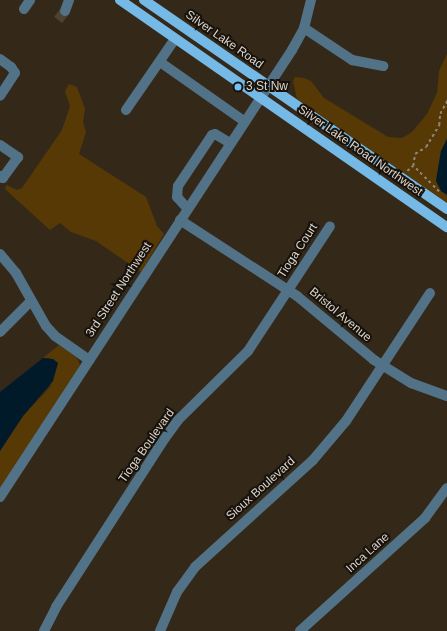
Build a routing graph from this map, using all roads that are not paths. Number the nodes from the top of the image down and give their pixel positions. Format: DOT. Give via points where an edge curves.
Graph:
graph roads {
  1 [pos="30,0"];
  2 [pos="69,0"];
  3 [pos="120,0"];
  4 [pos="144,0"];
  5 [pos="311,0"];
  6 [pos="24,9"];
  7 [pos="65,11"];
  8 [pos="304,28"];
  9 [pos="175,39"];
  10 [pos="0,59"];
  11 [pos="160,62"];
  12 [pos="384,66"];
  13 [pos="268,87"];
  14 [pos="0,96"];
  15 [pos="260,97"];
  16 [pos="126,110"];
  17 [pos="244,121"];
  18 [pos="230,143"];
  19 [pos="0,145"];
  20 [pos="0,176"];
  21 [pos="187,208"];
  22 [pos="447,209"];
  23 [pos="180,220"];
  24 [pos="330,226"];
  25 [pos="447,226"];
  26 [pos="0,254"];
  27 [pos="288,290"];
  28 [pos="430,293"];
  29 [pos="30,302"];
  30 [pos="0,332"];
  31 [pos="89,360"];
  32 [pos="383,366"];
  33 [pos="447,396"];
  34 [pos="447,488"];
  35 [pos="0,497"];
  36 [pos="44,631"];
  37 [pos="160,631"];
  38 [pos="300,631"];
  1 -- 6 [label="street"];
  2 -- 7 [label="street"];
  3 -- 9 [label="main road, Silver Lake Road Northwest"];
  4 -- 13 [label="main road, Silver Lake Road"];
  5 -- 8 [label="street, 3rd Street Northwest"];
  8 -- 12 [label="street" via="352,60"];
  8 -- 13 [label="street, 3rd Street Northwest"];
  9 -- 11 [label="street"];
  9 -- 15 [label="main road, Silver Lake Road Northwest"];
  10 -- 14 [label="street" via="11,67 14,73"];
  11 -- 16 [label="street"];
  11 -- 17 [label="street"];
  13 -- 15 [label="street, 3rd Street Northwest"];
  13 -- 22 [label="main road, Silver Lake Road"];
  15 -- 17 [label="street, 3rd Street Northwest"];
  15 -- 25 [label="main road, Silver Lake Road Northwest"];
  17 -- 18 [label="street, 3rd Street Northwest"];
  18 -- 21 [label="street, 3rd Street Northwest"];
  18 -- 21 [label="street" via="215,134 212,135 178,186 178,197"];
  19 -- 20 [label="street" via="18,157 3,178"];
  21 -- 23 [label="street, 3rd Street Northwest"];
  23 -- 27 [label="street, Bristol Avenue"];
  23 -- 31 [label="street, 3rd Street Northwest"];
  24 -- 27 [label="street, Tioga Court"];
  26 -- 29 [label="street" via="16,273"];
  27 -- 32 [label="street, Bristol Avenue" via="313,308 356,347"];
  27 -- 36 [label="street, Tioga Boulevard" via="248,351 178,420 165,438 56,607"];
  28 -- 32 [label="street, Sioux Boulevard"];
  29 -- 30 [label="street"];
  29 -- 31 [label="street" via="55,336"];
  31 -- 35 [label="street, 3rd Street Northwest"];
  32 -- 33 [label="street, Bristol Avenue" via="410,383"];
  32 -- 37 [label="street, Sioux Boulevard" via="330,441 195,567 177,592"];
  34 -- 38 [label="street, Inca Lane" via="426,518"];
}
